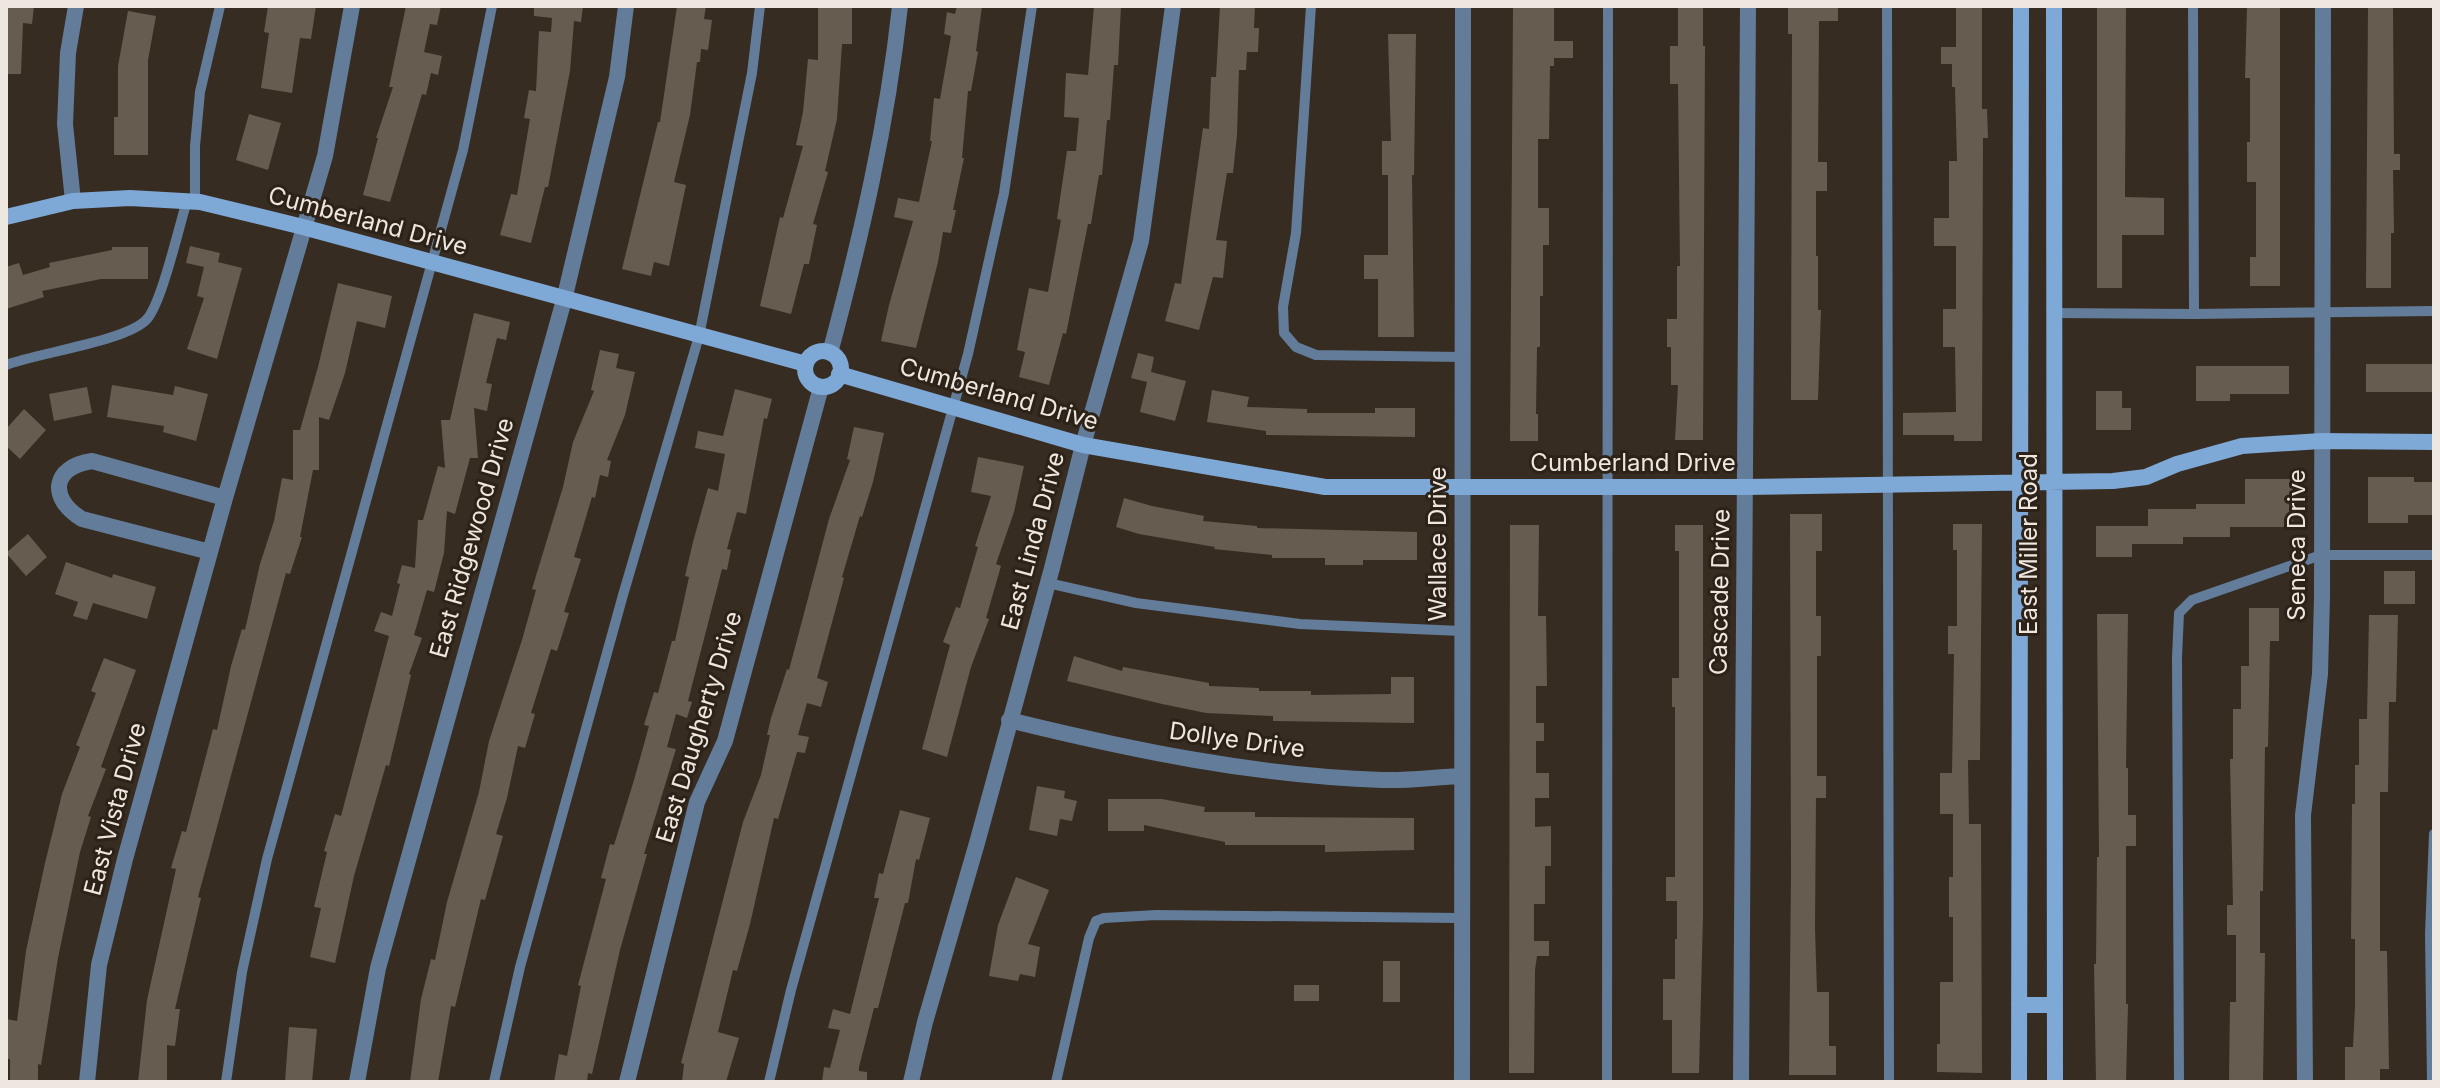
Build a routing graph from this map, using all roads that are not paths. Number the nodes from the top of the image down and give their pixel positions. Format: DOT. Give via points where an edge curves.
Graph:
graph roads {
  1 [pos="76,6"];
  2 [pos="220,6"];
  3 [pos="352,6"];
  4 [pos="492,6"];
  5 [pos="626,6"];
  6 [pos="760,6"];
  7 [pos="900,6"];
  8 [pos="1032,6"];
  9 [pos="1173,6"];
  10 [pos="1311,6"];
  11 [pos="1463,6"];
  12 [pos="1608,6"];
  13 [pos="1748,6"];
  14 [pos="1887,6"];
  15 [pos="2021,6"];
  16 [pos="2054,6"];
  17 [pos="2193,6"];
  18 [pos="2323,6"];
  19 [pos="73,201"];
  20 [pos="191,201"];
  21 [pos="6,217"];
  22 [pos="303,227"];
  23 [pos="433,263"];
  24 [pos="564,300"];
  25 [pos="2434,311"];
  26 [pos="2054,313"];
  27 [pos="2323,313"];
  28 [pos="2194,314"];
  29 [pos="699,336"];
  30 [pos="830,353"];
  31 [pos="1462,357"];
  32 [pos="806,364"];
  33 [pos="6,365"];
  34 [pos="839,374"];
  35 [pos="821,387"];
  36 [pos="953,407"];
  37 [pos="2321,441"];
  38 [pos="2434,442"];
  39 [pos="1083,445"];
  40 [pos="2053,482"];
  41 [pos="2019,483"];
  42 [pos="1889,485"];
  43 [pos="1462,486"];
  44 [pos="1607,487"];
  45 [pos="1745,487"];
  46 [pos="225,498"];
  47 [pos="210,552"];
  48 [pos="2321,555"];
  49 [pos="2434,555"];
  50 [pos="1048,583"];
  51 [pos="1461,631"];
  52 [pos="1009,720"];
  53 [pos="1461,776"];
  54 [pos="2434,834"];
  55 [pos="1461,918"];
  56 [pos="2019,1005"];
  57 [pos="2055,1005"];
  58 [pos="87,1082"];
  59 [pos="226,1082"];
  60 [pos="357,1082"];
  61 [pos="494,1082"];
  62 [pos="627,1082"];
  63 [pos="769,1082"];
  64 [pos="911,1082"];
  65 [pos="1056,1082"];
  66 [pos="1462,1082"];
  67 [pos="1607,1082"];
  68 [pos="1741,1082"];
  69 [pos="1889,1082"];
  70 [pos="2019,1082"];
  71 [pos="2055,1082"];
  72 [pos="2179,1082"];
  73 [pos="2305,1082"];
  74 [pos="2432,1082"];
  1 -- 19 [label="street" via="65,124"];
  2 -- 20 [label="lane" via="200,92"];
  3 -- 22 [label="street, East Vista Drive" via="325,156"];
  4 -- 23 [label="lane"];
  5 -- 24 [label="street, East Ridgewood Drive" via="617,77"];
  6 -- 29 [label="lane" via="752,73"];
  7 -- 30 [label="street" via="888,102"];
  8 -- 36 [label="lane" via="1004,193"];
  9 -- 39 [label="street, East Linda Drive" via="1141,241"];
  10 -- 31 [label="lane" via="1284,333 1296,347 1316,355"];
  11 -- 31 [label="street, Wallace Drive"];
  12 -- 44 [label="lane"];
  13 -- 45 [label="street, Cascade Drive"];
  14 -- 42 [label="lane"];
  15 -- 41 [label="street, East Miller Road"];
  16 -- 26 [label="street, East Miller Road"];
  17 -- 28 [label="lane"];
  18 -- 27 [label="street, Seneca Drive"];
  19 -- 20 [label="street, Cumberland Drive"];
  19 -- 21 [label="street, Cumberland Drive"];
  20 -- 22 [label="street, Cumberland Drive"];
  20 -- 33 [label="lane" via="148,319 129,332"];
  22 -- 23 [label="street, Cumberland Drive"];
  22 -- 46 [label="street, East Vista Drive"];
  23 -- 24 [label="street, Cumberland Drive"];
  23 -- 59 [label="lane" via="267,859 242,972"];
  24 -- 29 [label="street, Cumberland Drive"];
  24 -- 60 [label="street, East Ridgewood Drive" via="378,968"];
  25 -- 27 [label="lane"];
  26 -- 28 [label="lane"];
  26 -- 40 [label="street, East Miller Road"];
  27 -- 28 [label="lane"];
  27 -- 37 [label="street, Seneca Drive"];
  29 -- 32 [label="street, Cumberland Drive"];
  29 -- 61 [label="lane" via="520,967"];
  30 -- 32 [label="street" via="814,353"];
  30 -- 34 [label="street" via="839,363"];
  31 -- 43 [label="street, Wallace Drive"];
  32 -- 35 [label="street" via="808,381"];
  34 -- 35 [label="street" via="830,386"];
  34 -- 36 [label="street, Cumberland Drive"];
  35 -- 62 [label="street, East Daugherty Drive" via="725,741 697,802"];
  36 -- 39 [label="street, Cumberland Drive"];
  36 -- 63 [label="lane"];
  37 -- 38 [label="street, Cumberland Drive"];
  37 -- 40 [label="street, Cumberland Drive" via="2242,446 2146,477"];
  37 -- 48 [label="street, Seneca Drive"];
  39 -- 43 [label="street, Cumberland Drive" via="1325,487"];
  39 -- 50 [label="street, East Linda Drive"];
  40 -- 41 [label="street, Cumberland Drive"];
  40 -- 57 [label="street, East Miller Road"];
  41 -- 42 [label="street, Cumberland Drive"];
  41 -- 56 [label="street, East Miller Road"];
  42 -- 45 [label="street, Cumberland Drive"];
  42 -- 69 [label="lane"];
  43 -- 44 [label="street, Cumberland Drive"];
  43 -- 51 [label="street, Wallace Drive"];
  44 -- 45 [label="street, Cumberland Drive"];
  44 -- 67 [label="lane"];
  45 -- 68 [label="street, Cascade Drive"];
  46 -- 47 [label="street, East Vista Drive"];
  46 -- 47 [label="street" via="92,461 77,463 63,473 59,484 60,498 82,519"];
  47 -- 58 [label="street, East Vista Drive" via="99,965"];
  48 -- 49 [label="lane"];
  48 -- 72 [label="lane" via="2192,600 2179,613"];
  48 -- 73 [label="street, Seneca Drive" via="2320,674 2303,815"];
  50 -- 51 [label="lane" via="1136,603 1286,623"];
  50 -- 52 [label="street, East Linda Drive"];
  51 -- 53 [label="street, Wallace Drive"];
  52 -- 53 [label="street, Dollye Drive" via="1121,748 1281,773 1384,780"];
  52 -- 64 [label="street, East Linda Drive"];
  53 -- 55 [label="street, Wallace Drive"];
  54 -- 74 [label="lane"];
  55 -- 65 [label="lane" via="1156,915 1096,921"];
  55 -- 66 [label="street, Wallace Drive"];
  56 -- 57 [label="street"];
  56 -- 70 [label="street, East Miller Road"];
  57 -- 71 [label="street, East Miller Road"];
}
